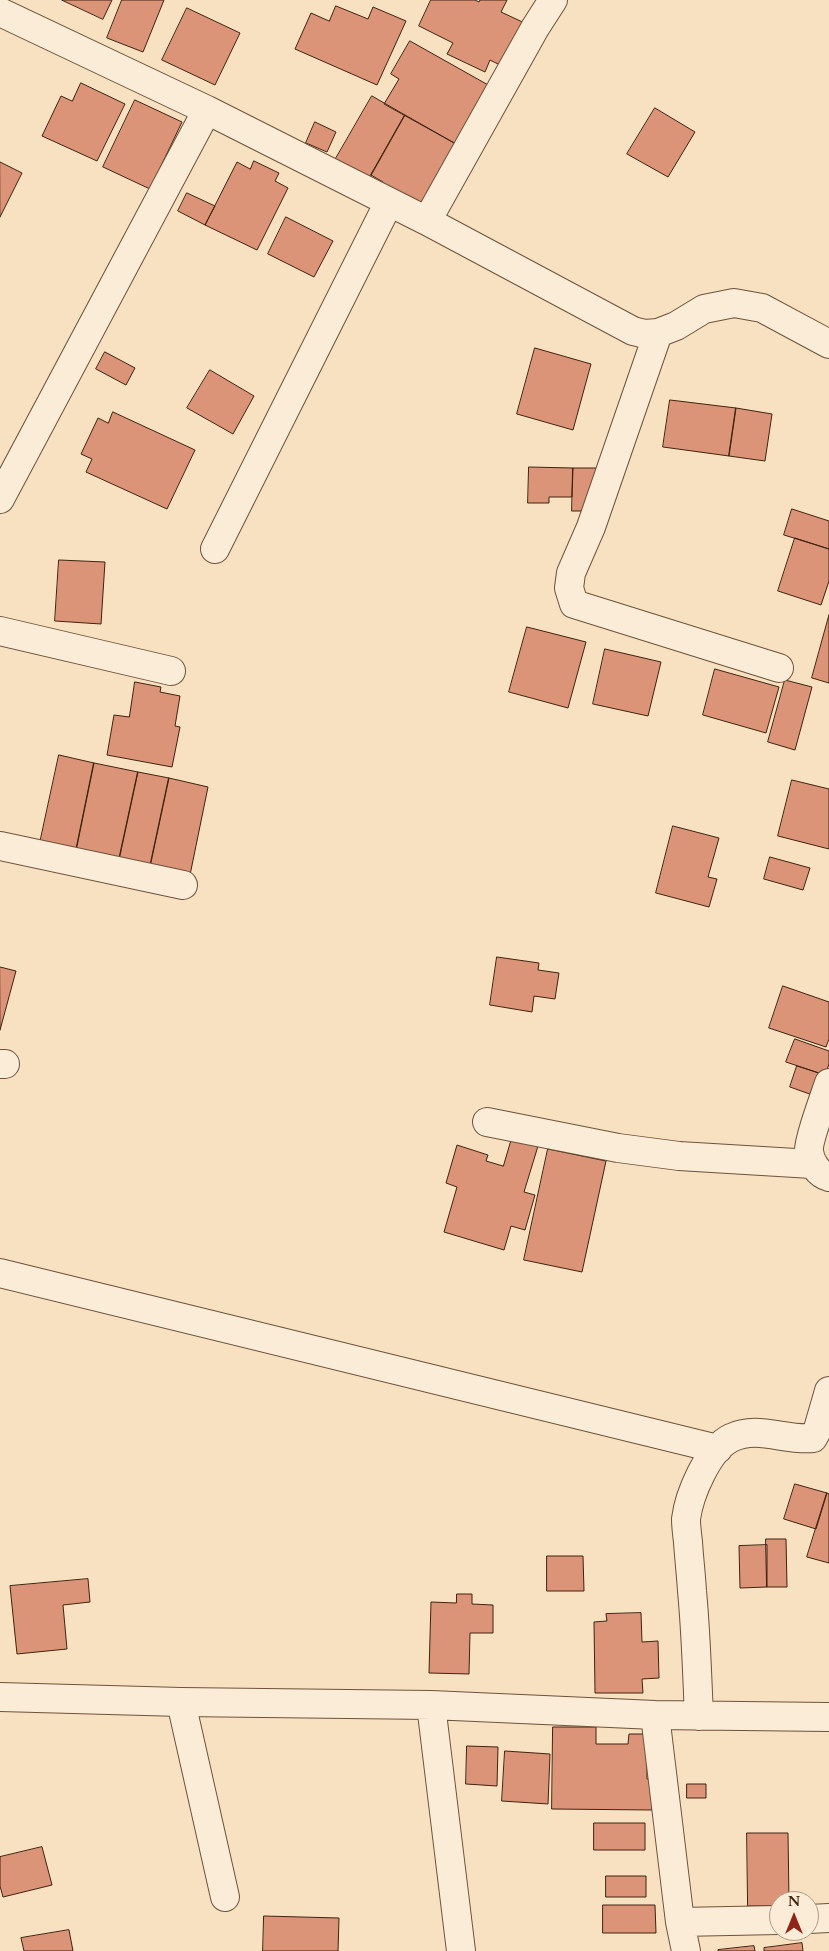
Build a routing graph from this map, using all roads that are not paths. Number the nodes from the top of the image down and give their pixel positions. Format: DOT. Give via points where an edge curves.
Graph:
graph roads {
  1 [pos="553,0"];
  2 [pos="0,12"];
  3 [pos="207,110"];
  4 [pos="389,202"];
  5 [pos="426,221"];
  6 [pos="658,333"];
  7 [pos="829,344"];
  8 [pos="0,499"];
  9 [pos="215,549"];
  10 [pos="0,631"];
  11 [pos="779,668"];
  12 [pos="171,671"];
  13 [pos="0,846"];
  14 [pos="183,885"];
  15 [pos="829,1083"];
  16 [pos="487,1122"];
  17 [pos="821,1170"];
  18 [pos="0,1273"];
  19 [pos="829,1391"];
  20 [pos="821,1442"];
  21 [pos="718,1449"];
  22 [pos="0,1697"];
  23 [pos="181,1702"];
  24 [pos="432,1705"];
  25 [pos="655,1715"];
  26 [pos="699,1716"];
  27 [pos="829,1717"];
  28 [pos="225,1897"];
  29 [pos="769,1920"];
  30 [pos="680,1922"];
  31 [pos="461,1951"];
  32 [pos="686,1951"];
  1 -- 5 [label="street"];
  2 -- 3 [label="street"];
  3 -- 4 [label="street"];
  3 -- 8 [label="street"];
  4 -- 5 [label="street"];
  4 -- 9 [label="street"];
  5 -- 6 [label="street" via="633,331"];
  6 -- 7 [label="street" via="704,309 734,303 762,308"];
  6 -- 11 [label="street" via="591,527 571,573 569,588 574,604"];
  10 -- 12 [label="street"];
  13 -- 14 [label="street"];
  15 -- 17 [label="street" via="808,1149"];
  16 -- 17 [label="street" via="618,1148"];
  18 -- 21 [label="street"];
  19 -- 20 [label="street" via="818,1429"];
  20 -- 21 [label="street" via="762,1432 729,1439"];
  21 -- 26 [label="street" via="701,1473 691,1496 686,1520"];
  22 -- 23 [label="street"];
  23 -- 24 [label="street"];
  23 -- 28 [label="street"];
  24 -- 25 [label="street"];
  24 -- 31 [label="street"];
  25 -- 26 [label="street"];
  25 -- 30 [label="street"];
  26 -- 27 [label="street"];
  29 -- 30 [label="street"];
  30 -- 32 [label="street"];
}
